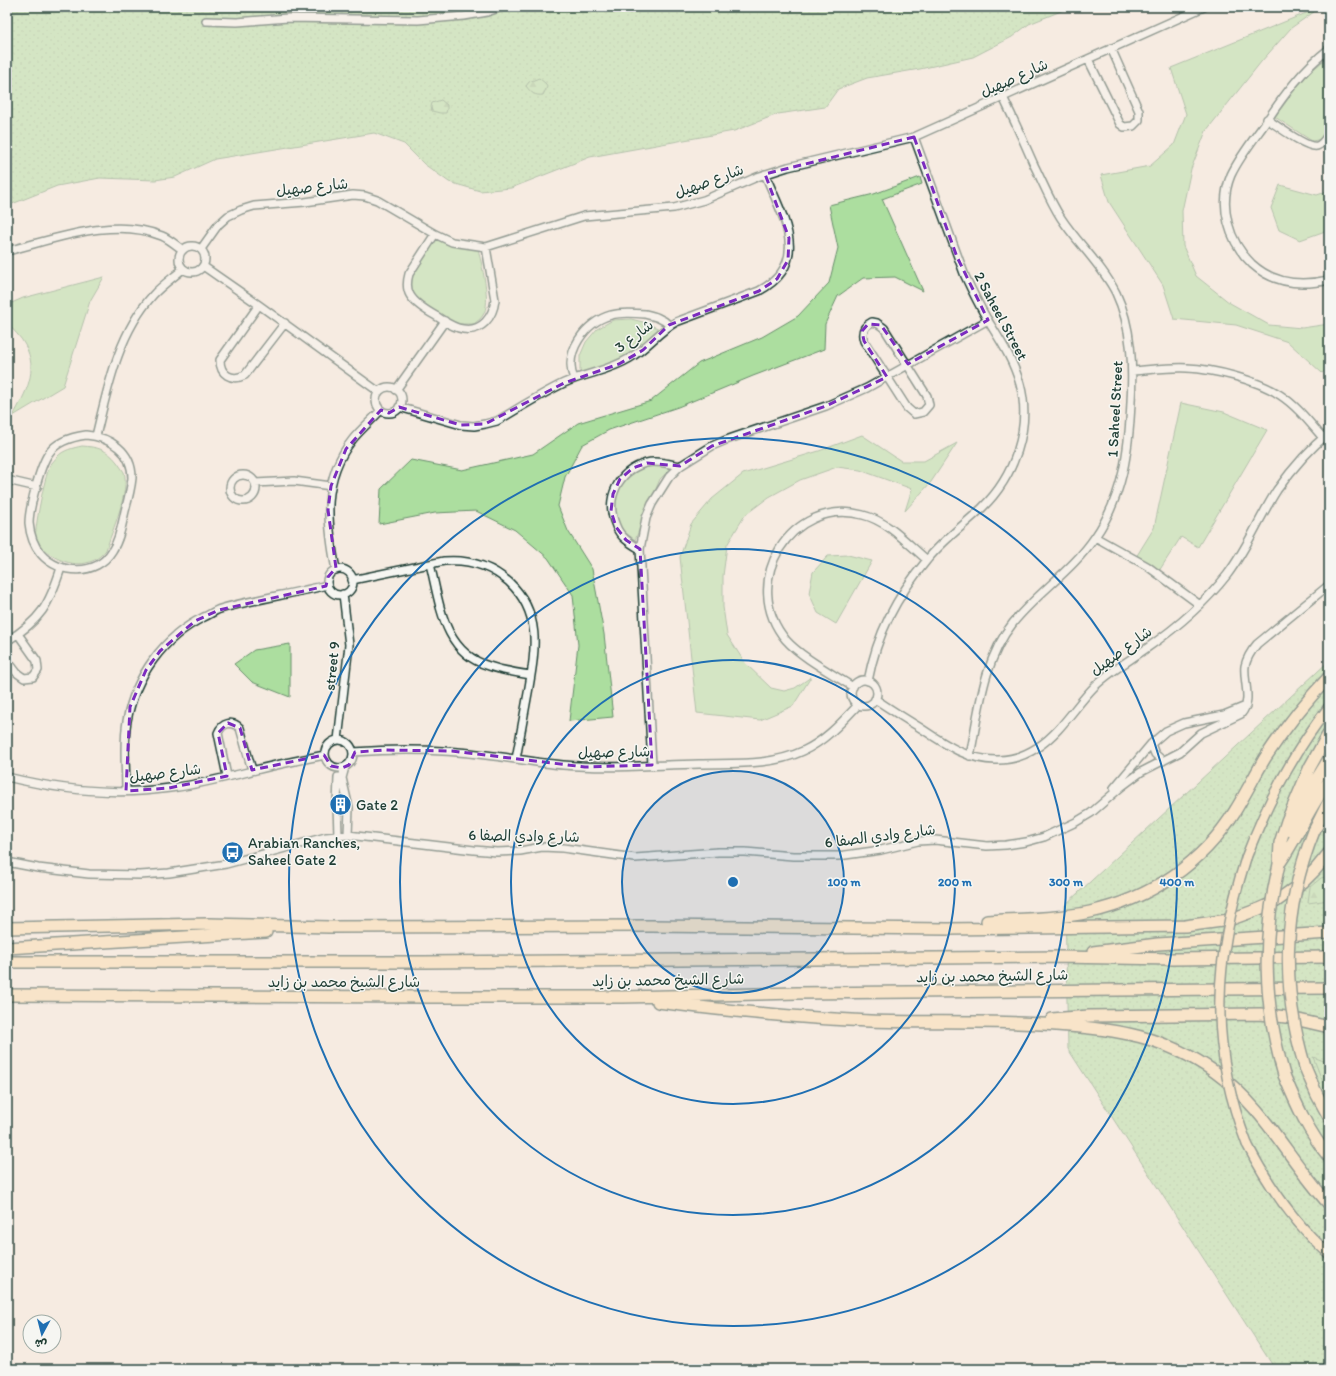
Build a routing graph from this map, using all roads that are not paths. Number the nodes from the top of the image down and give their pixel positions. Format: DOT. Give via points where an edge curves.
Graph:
graph roads {
  1 [pos="502,7"];
  2 [pos="1204,7"];
  3 [pos="206,21"];
  4 [pos="1111,48"];
  5 [pos="1329,49"];
  6 [pos="1088,59"];
  7 [pos="1003,97"];
  8 [pos="1267,119"];
  9 [pos="1329,133"];
  10 [pos="914,137"];
  11 [pos="765,174"];
  12 [pos="435,234"];
  13 [pos="486,247"];
  14 [pos="201,249"];
  15 [pos="182,250"];
  16 [pos="7,251"];
  17 [pos="203,266"];
  18 [pos="183,269"];
  19 [pos="1329,280"];
  20 [pos="259,304"];
  21 [pos="988,320"];
  22 [pos="445,321"];
  23 [pos="285,323"];
  24 [pos="669,326"];
  25 [pos="908,364"];
  26 [pos="1132,371"];
  27 [pos="887,377"];
  28 [pos="574,379"];
  29 [pos="396,390"];
  30 [pos="379,392"];
  31 [pos="399,407"];
  32 [pos="381,410"];
  33 [pos="1326,435"];
  34 [pos="96,436"];
  35 [pos="680,466"];
  36 [pos="7,480"];
  37 [pos="255,483"];
  38 [pos="37,486"];
  39 [pos="331,486"];
  40 [pos="1095,537"];
  41 [pos="640,549"];
  42 [pos="927,560"];
  43 [pos="430,564"];
  44 [pos="61,568"];
  45 [pos="336,570"];
  46 [pos="352,580"];
  47 [pos="327,585"];
  48 [pos="1329,586"];
  49 [pos="343,594"];
  50 [pos="1200,604"];
  51 [pos="18,634"];
  52 [pos="7,641"];
  53 [pos="7,660"];
  54 [pos="531,675"];
  55 [pos="1329,677"];
  56 [pos="868,681"];
  57 [pos="853,687"];
  58 [pos="875,699"];
  59 [pos="858,704"];
  60 [pos="1246,706"];
  61 [pos="1329,707"];
  62 [pos="1194,722"];
  63 [pos="1201,733"];
  64 [pos="1329,733"];
  65 [pos="338,740"];
  66 [pos="1151,744"];
  67 [pos="353,752"];
  68 [pos="325,755"];
  69 [pos="970,756"];
  70 [pos="516,759"];
  71 [pos="1329,759"];
  72 [pos="1163,761"];
  73 [pos="652,765"];
  74 [pos="345,767"];
  75 [pos="335,768"];
  76 [pos="252,770"];
  77 [pos="7,776"];
  78 [pos="227,776"];
  79 [pos="1329,781"];
  80 [pos="341,787"];
  81 [pos="126,791"];
  82 [pos="1104,801"];
  83 [pos="1329,801"];
  84 [pos="338,822"];
  85 [pos="348,822"];
  86 [pos="1294,824"];
  87 [pos="338,835"];
  88 [pos="348,835"];
  89 [pos="1329,853"];
  90 [pos="7,862"];
  91 [pos="329,927"];
  92 [pos="7,928"];
  93 [pos="948,929"];
  94 [pos="1329,933"];
  95 [pos="7,948"];
  96 [pos="1059,957"];
  97 [pos="1329,957"];
  98 [pos="7,962"];
  99 [pos="1329,988"];
  100 [pos="7,995"];
  101 [pos="623,997"];
  102 [pos="1017,1022"];
  103 [pos="1329,1027"];
  104 [pos="1329,1117"];
  105 [pos="1329,1157"];
  106 [pos="1300,1168"];
  107 [pos="1329,1194"];
  108 [pos="1329,1204"];
  109 [pos="1329,1254"];
  1 -- 3 [label="street" via="464,16 418,20 288,18 243,22"];
  2 -- 4 [label="street, شارع صهيل"];
  4 -- 6 [label="street, شارع صهيل"];
  4 -- 6 [label="street" via="1139,111 1139,120 1133,126 1124,127 1120,124"];
  5 -- 8 [label="street" via="1298,77"];
  6 -- 7 [label="street, شارع صهيل"];
  7 -- 10 [label="street, شارع صهيل"];
  7 -- 26 [label="street, 1 Saheel Street" via="1055,207 1070,232 1098,264 1116,293 1127,327"];
  8 -- 9 [label="street" via="1309,146 1321,144"];
  8 -- 19 [label="street" via="1231,176 1226,203 1230,231 1245,257 1269,276 1299,284"];
  10 -- 11 [label="street, شارع صهيل"];
  10 -- 21 [label="street, 2 Saheel Street" via="956,257"];
  11 -- 13 [label="street, شارع صهيل" via="691,204 658,210 584,216"];
  11 -- 24 [label="street, 3 شارع" via="790,238 789,255 783,270 773,282 759,291 684,318"];
  12 -- 13 [label="street, شارع صهيل" via="452,242"];
  12 -- 14 [label="street, شارع صهيل" via="377,200 353,195 254,206 240,210 218,225"];
  12 -- 22 [label="street" via="409,274 407,289 415,301"];
  13 -- 22 [label="street" via="495,300 491,316 486,323 471,330"];
  14 -- 15 [label="street" via="193,246"];
  14 -- 17 [label="street" via="205,259"];
  15 -- 16 [label="street" via="164,237 117,227 85,231"];
  15 -- 18 [label="street" via="179,262"];
  17 -- 18 [label="street" via="200,270 192,272"];
  17 -- 20 [label="street"];
  18 -- 34 [label="street" via="154,295 130,331 110,377"];
  20 -- 23 [label="street"];
  20 -- 23 [label="street" via="220,360 220,366 227,376 239,378 244,375"];
  21 -- 25 [label="street"];
  21 -- 42 [label="street, 2 Saheel Street" via="1010,355 1020,385 1024,416 1018,450 1002,483 991,498"];
  22 -- 29 [label="street"];
  23 -- 30 [label="street"];
  24 -- 28 [label="street, 3 شارع" via="631,358 607,370"];
  24 -- 28 [label="street" via="659,318 642,314 611,315 597,321 579,340 572,352 570,364"];
  25 -- 27 [label="street"];
  25 -- 27 [label="street" via="929,400 927,409 923,412 910,412"];
  25 -- 27 [label="street" via="881,325 872,322 868,324 862,332 864,341"];
  26 -- 33 [label="street" via="1187,368 1214,371 1249,381 1279,394"];
  26 -- 40 [label="street, 1 Saheel Street" via="1126,460 1115,500"];
  27 -- 35 [label="street" via="826,406 712,446"];
  28 -- 31 [label="street, 3 شارع" via="497,420 474,426 461,425"];
  29 -- 30 [label="street" via="389,388"];
  29 -- 31 [label="street" via="401,396"];
  30 -- 32 [label="street" via="376,399"];
  31 -- 32 [label="street" via="389,413"];
  32 -- 39 [label="street" via="350,444 341,459"];
  33 -- 50 [label="street, شارع صهيل" via="1291,472 1227,575"];
  34 -- 38 [label="street" via="76,436 57,445 49,452 44,462"];
  34 -- 44 [label="street" via="114,444 124,454 130,467 131,486 119,536 112,553 96,565 76,570"];
  35 -- 41 [label="street" via="669,477 652,504 646,518"];
  35 -- 41 [label="street" via="647,463 633,468 617,484 611,511 616,527 626,540"];
  36 -- 38 [label="street"];
  37 -- 39 [label="street" via="294,481"];
  38 -- 44 [label="street" via="29,522 32,536 41,554"];
  39 -- 45 [label="street" via="328,501"];
  40 -- 50 [label="street" via="1147,566"];
  40 -- 69 [label="street, 1 Saheel Street" via="1073,563 1021,614 1003,637 989,668"];
  41 -- 73 [label="street"];
  42 -- 56 [label="street, 2 Saheel Street" via="896,603 875,648"];
  42 -- 57 [label="street" via="879,521 847,513 830,514 809,521 787,538 777,551 767,582 772,615 779,630 799,652"];
  43 -- 46 [label="street"];
  43 -- 54 [label="street" via="444,622 457,645 483,664"];
  43 -- 54 [label="street" via="457,560 476,563 493,570 513,586 527,608 535,634"];
  44 -- 51 [label="street" via="50,599 31,624"];
  45 -- 46 [label="street" via="348,572"];
  45 -- 47 [label="street" via="328,577"];
  46 -- 49 [label="street" via="350,589"];
  47 -- 49 [label="street" via="335,594"];
  47 -- 81 [label="street" via="219,610 176,635 160,651 146,670 130,707 126,738"];
  48 -- 60 [label="street" via="1252,650 1245,665"];
  49 -- 65 [label="street, street 9" via="349,644"];
  50 -- 69 [label="street, شارع صهيل" via="1146,649 1094,686 1062,727 1038,747 1025,755 1011,759 982,759"];
  51 -- 52 [label="street"];
  51 -- 53 [label="street" via="37,661 38,670 33,677 24,678 16,673"];
  54 -- 70 [label="street"];
  55 -- 93 [label="highway" via="1281,735 1223,828 1196,858 1164,883 1128,901 1088,912 986,921"];
  56 -- 57 [label="street" via="859,681"];
  56 -- 58 [label="street" via="876,691"];
  57 -- 59 [label="street" via="851,695"];
  58 -- 59 [label="street" via="865,706"];
  58 -- 69 [label="street, شارع صهيل" via="941,741"];
  59 -- 73 [label="street, شارع صهيل" via="828,735 816,744 790,756 763,762"];
  60 -- 62 [label="street, شارع وادي الصفا 6" via="1224,715"];
  60 -- 63 [label="street, شارع وادي الصفا 6" via="1237,716"];
  61 -- 109 [label="main road, bridge" via="1293,758 1275,790 1246,858 1233,900 1227,931 1219,1004 1220,1036 1226,1075 1231,1098 1248,1144 1264,1176 1285,1207"];
  62 -- 63 [label="street"];
  62 -- 66 [label="street, شارع وادي الصفا 6" via="1175,726"];
  63 -- 72 [label="street, شارع وادي الصفا 6" via="1180,752"];
  64 -- 86 [label="highway" via="1310,767"];
  65 -- 67 [label="street" via="349,745"];
  65 -- 68 [label="street" via="330,744"];
  66 -- 72 [label="street" via="1155,754"];
  66 -- 82 [label="street, شارع وادي الصفا 6"];
  67 -- 70 [label="street, شارع صهيل" via="439,751"];
  67 -- 74 [label="street" via="352,761"];
  68 -- 75 [label="street" via="328,763"];
  68 -- 76 [label="street, شارع صهيل"];
  70 -- 73 [label="street, شارع صهيل" via="586,767"];
  71 -- 86 [label="highway" via="1305,798"];
  72 -- 82 [label="street, شارع وادي الصفا 6" via="1141,772"];
  74 -- 75 [label="street"];
  74 -- 80 [label="street"];
  75 -- 80 [label="street"];
  76 -- 78 [label="street, شارع صهيل"];
  76 -- 78 [label="street" via="240,728 228,723 223,725 218,733"];
  77 -- 81 [label="street, شارع صهيل" via="76,790"];
  78 -- 81 [label="street, شارع صهيل" via="190,785"];
  79 -- 86 [label="highway" via="1314,804"];
  80 -- 84 [label="street" via="337,805"];
  80 -- 85 [label="street" via="349,808"];
  82 -- 88 [label="street, شارع وادي الصفا 6" via="1086,816 1060,830 1026,842 987,846 935,840 918,841 881,850 838,856 718,852 635,858 542,847 497,852"];
  83 -- 104 [label="highway, bridge" via="1314,831 1298,877 1288,948 1290,1003 1298,1044 1305,1067"];
  84 -- 85 [label="street"];
  84 -- 87 [label="street"];
  85 -- 88 [label="street"];
  86 -- 105 [label="highway, bridge" via="1290,848 1279,864 1270,910 1266,958 1267,990 1272,1029 1284,1075 1309,1128"];
  87 -- 88 [label="street, شارع وادي الصفا 6"];
  87 -- 90 [label="street, شارع وادي الصفا 6" via="226,864 169,873 89,874"];
  89 -- 93 [label="highway" via="1303,882 1275,902 1243,916 1214,923 1185,926"];
  91 -- 92 [label="highway" via="203,924"];
  91 -- 93 [label="highway" via="651,926"];
  91 -- 95 [label="highway"];
  94 -- 96 [label="highway" via="1158,944"];
  96 -- 97 [label="highway, شارع الشيخ محمد بن زايد"];
  96 -- 98 [label="highway, شارع الشيخ محمد بن زايد"];
  99 -- 101 [label="highway, شارع الشيخ محمد بن زايد"];
  100 -- 101 [label="highway, شارع الشيخ محمد بن زايد"];
  101 -- 102 [label="highway" via="727,1011 832,1019"];
  102 -- 103 [label="highway" via="1089,1016 1254,1014 1286,1017"];
  102 -- 106 [label="highway" via="1111,1030 1133,1034 1176,1049 1215,1072 1243,1096 1264,1118"];
  106 -- 107 [label="highway"];
  106 -- 108 [label="highway"];
}
